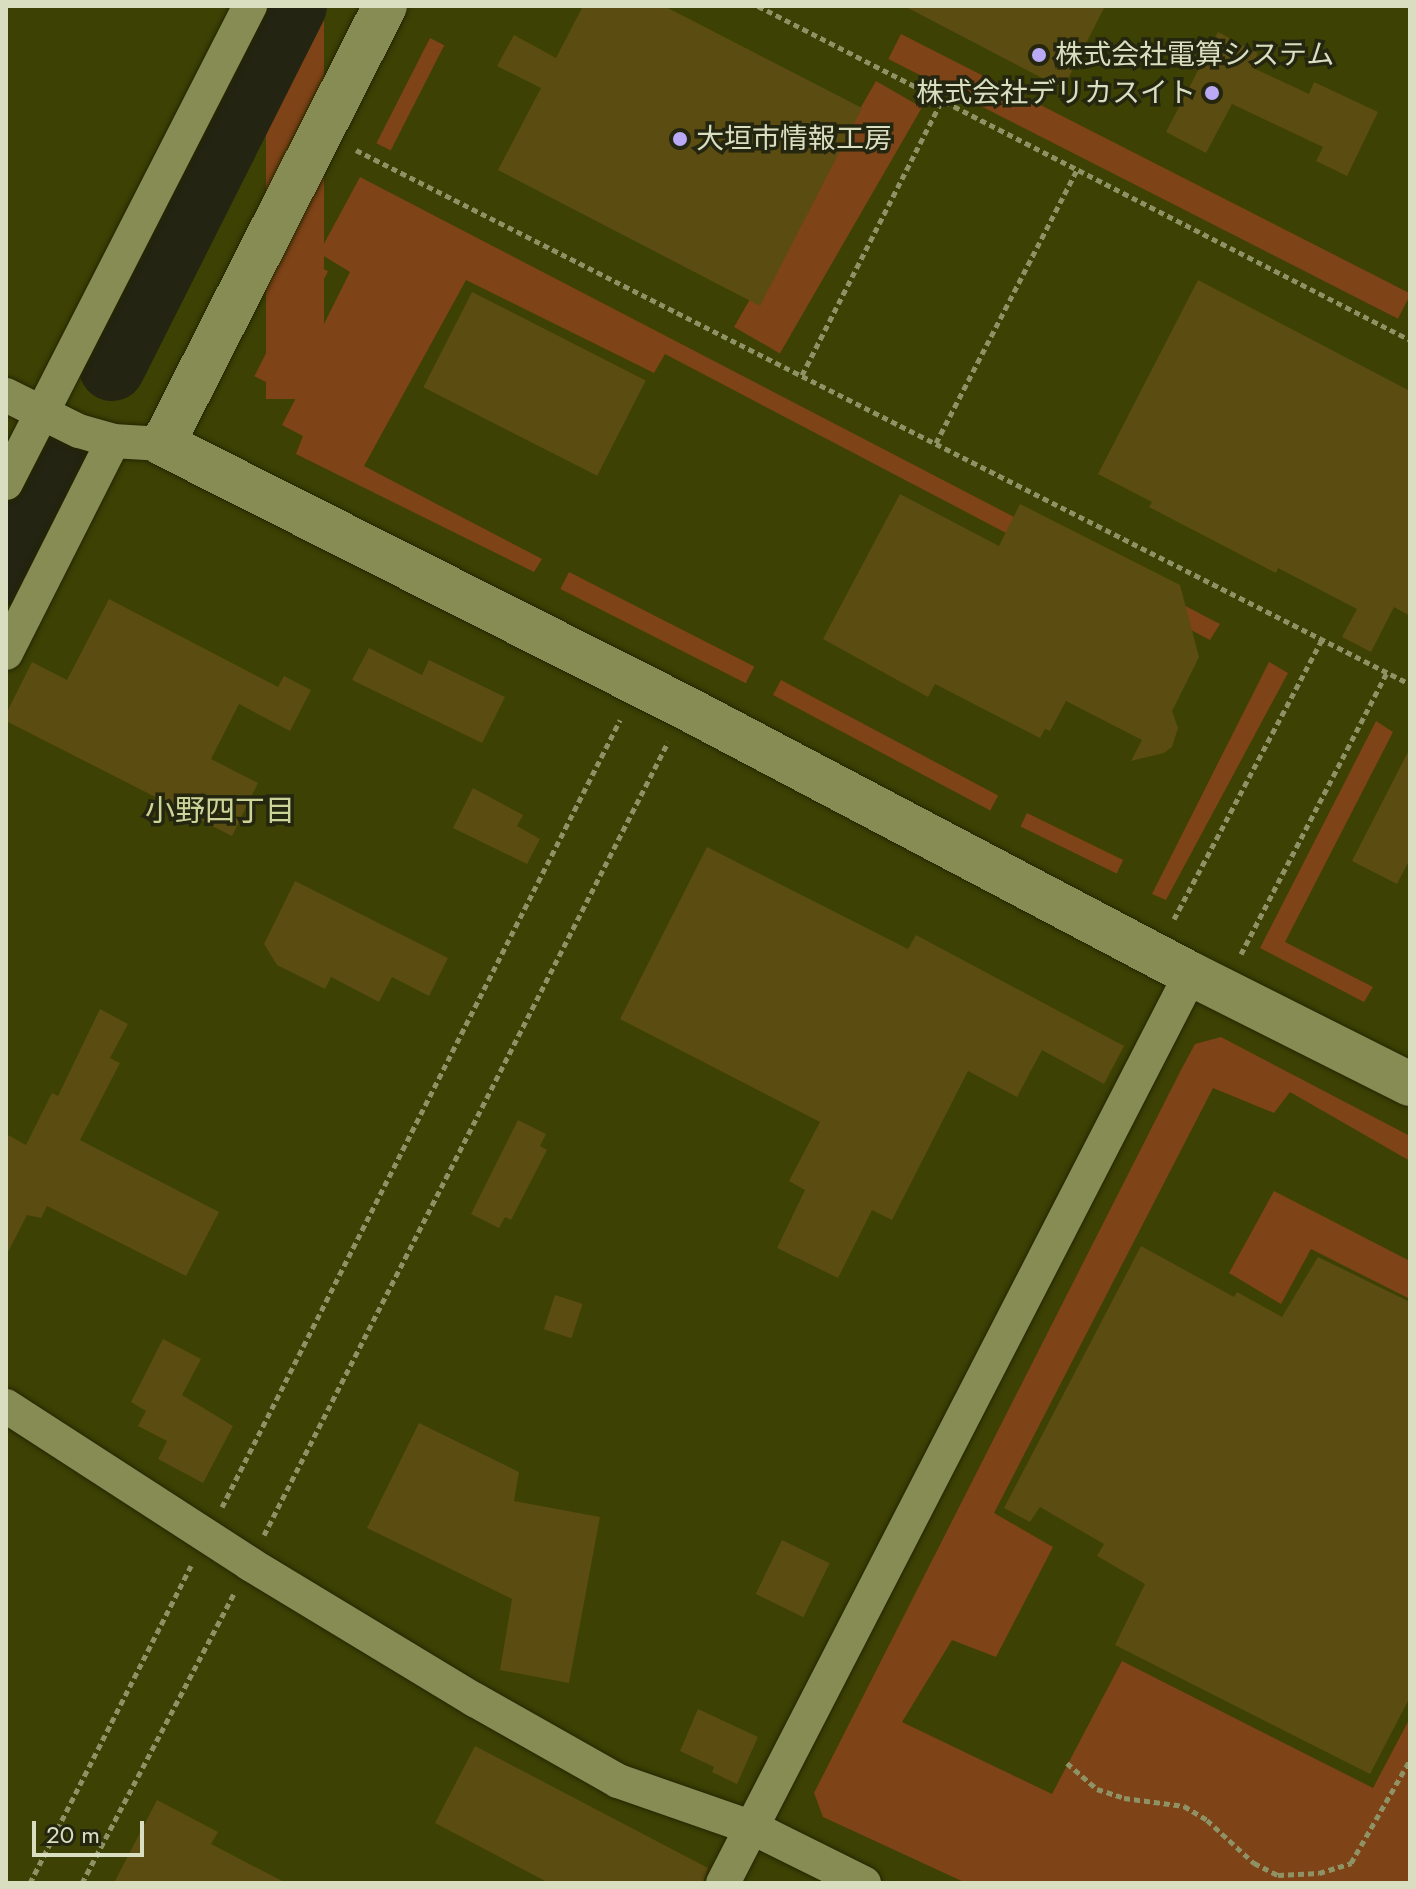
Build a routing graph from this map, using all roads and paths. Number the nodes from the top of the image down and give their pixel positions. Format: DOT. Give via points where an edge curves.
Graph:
graph roads {
  1 [pos="250,6"];
  2 [pos="385,6"];
  3 [pos="758,6"];
  4 [pos="942,100"];
  5 [pos="355,149"];
  6 [pos="1077,170"];
  7 [pos="1410,340"];
  8 [pos="802,375"];
  9 [pos="6,395"];
  10 [pos="41,414"];
  11 [pos="113,441"];
  12 [pos="936,443"];
  13 [pos="163,444"];
  14 [pos="6,483"];
  15 [pos="1322,639"];
  16 [pos="6,653"];
  17 [pos="1387,672"];
  18 [pos="638,683"];
  19 [pos="1410,684"];
  20 [pos="686,708"];
  21 [pos="1172,923"];
  22 [pos="1239,958"];
  23 [pos="1191,974"];
  24 [pos="1410,1084"];
  25 [pos="6,1406"];
  26 [pos="207,1535"];
  27 [pos="250,1564"];
  28 [pos="1410,1760"];
  29 [pos="1067,1763"];
  30 [pos="753,1828"];
  31 [pos="30,1883"];
  32 [pos="82,1883"];
  33 [pos="723,1883"];
  34 [pos="864,1883"];
  1 -- 10 [label="street"];
  2 -- 13 [label="street"];
  3 -- 4 [label="path"];
  4 -- 6 [label="path"];
  4 -- 8 [label="path"];
  5 -- 8 [label="path"];
  6 -- 7 [label="path"];
  6 -- 12 [label="path"];
  8 -- 12 [label="path"];
  9 -- 10 [label="street"];
  10 -- 11 [label="street"];
  10 -- 14 [label="street"];
  11 -- 13 [label="street"];
  11 -- 16 [label="street"];
  12 -- 15 [label="path"];
  13 -- 18 [label="street"];
  15 -- 17 [label="path"];
  15 -- 21 [label="path"];
  17 -- 19 [label="path"];
  17 -- 22 [label="path"];
  18 -- 20 [label="street"];
  18 -- 26 [label="path"];
  20 -- 23 [label="street"];
  20 -- 27 [label="path"];
  23 -- 24 [label="street"];
  23 -- 30 [label="street"];
  25 -- 26 [label="street"];
  26 -- 27 [label="street"];
  26 -- 31 [label="path"];
  27 -- 30 [label="street" via="618,1781"];
  27 -- 32 [label="path"];
  28 -- 29 [label="path" via="1351,1863 1319,1873 1278,1875 1254,1863 1184,1806 1097,1789"];
  30 -- 33 [label="street"];
  30 -- 34 [label="street"];
}
